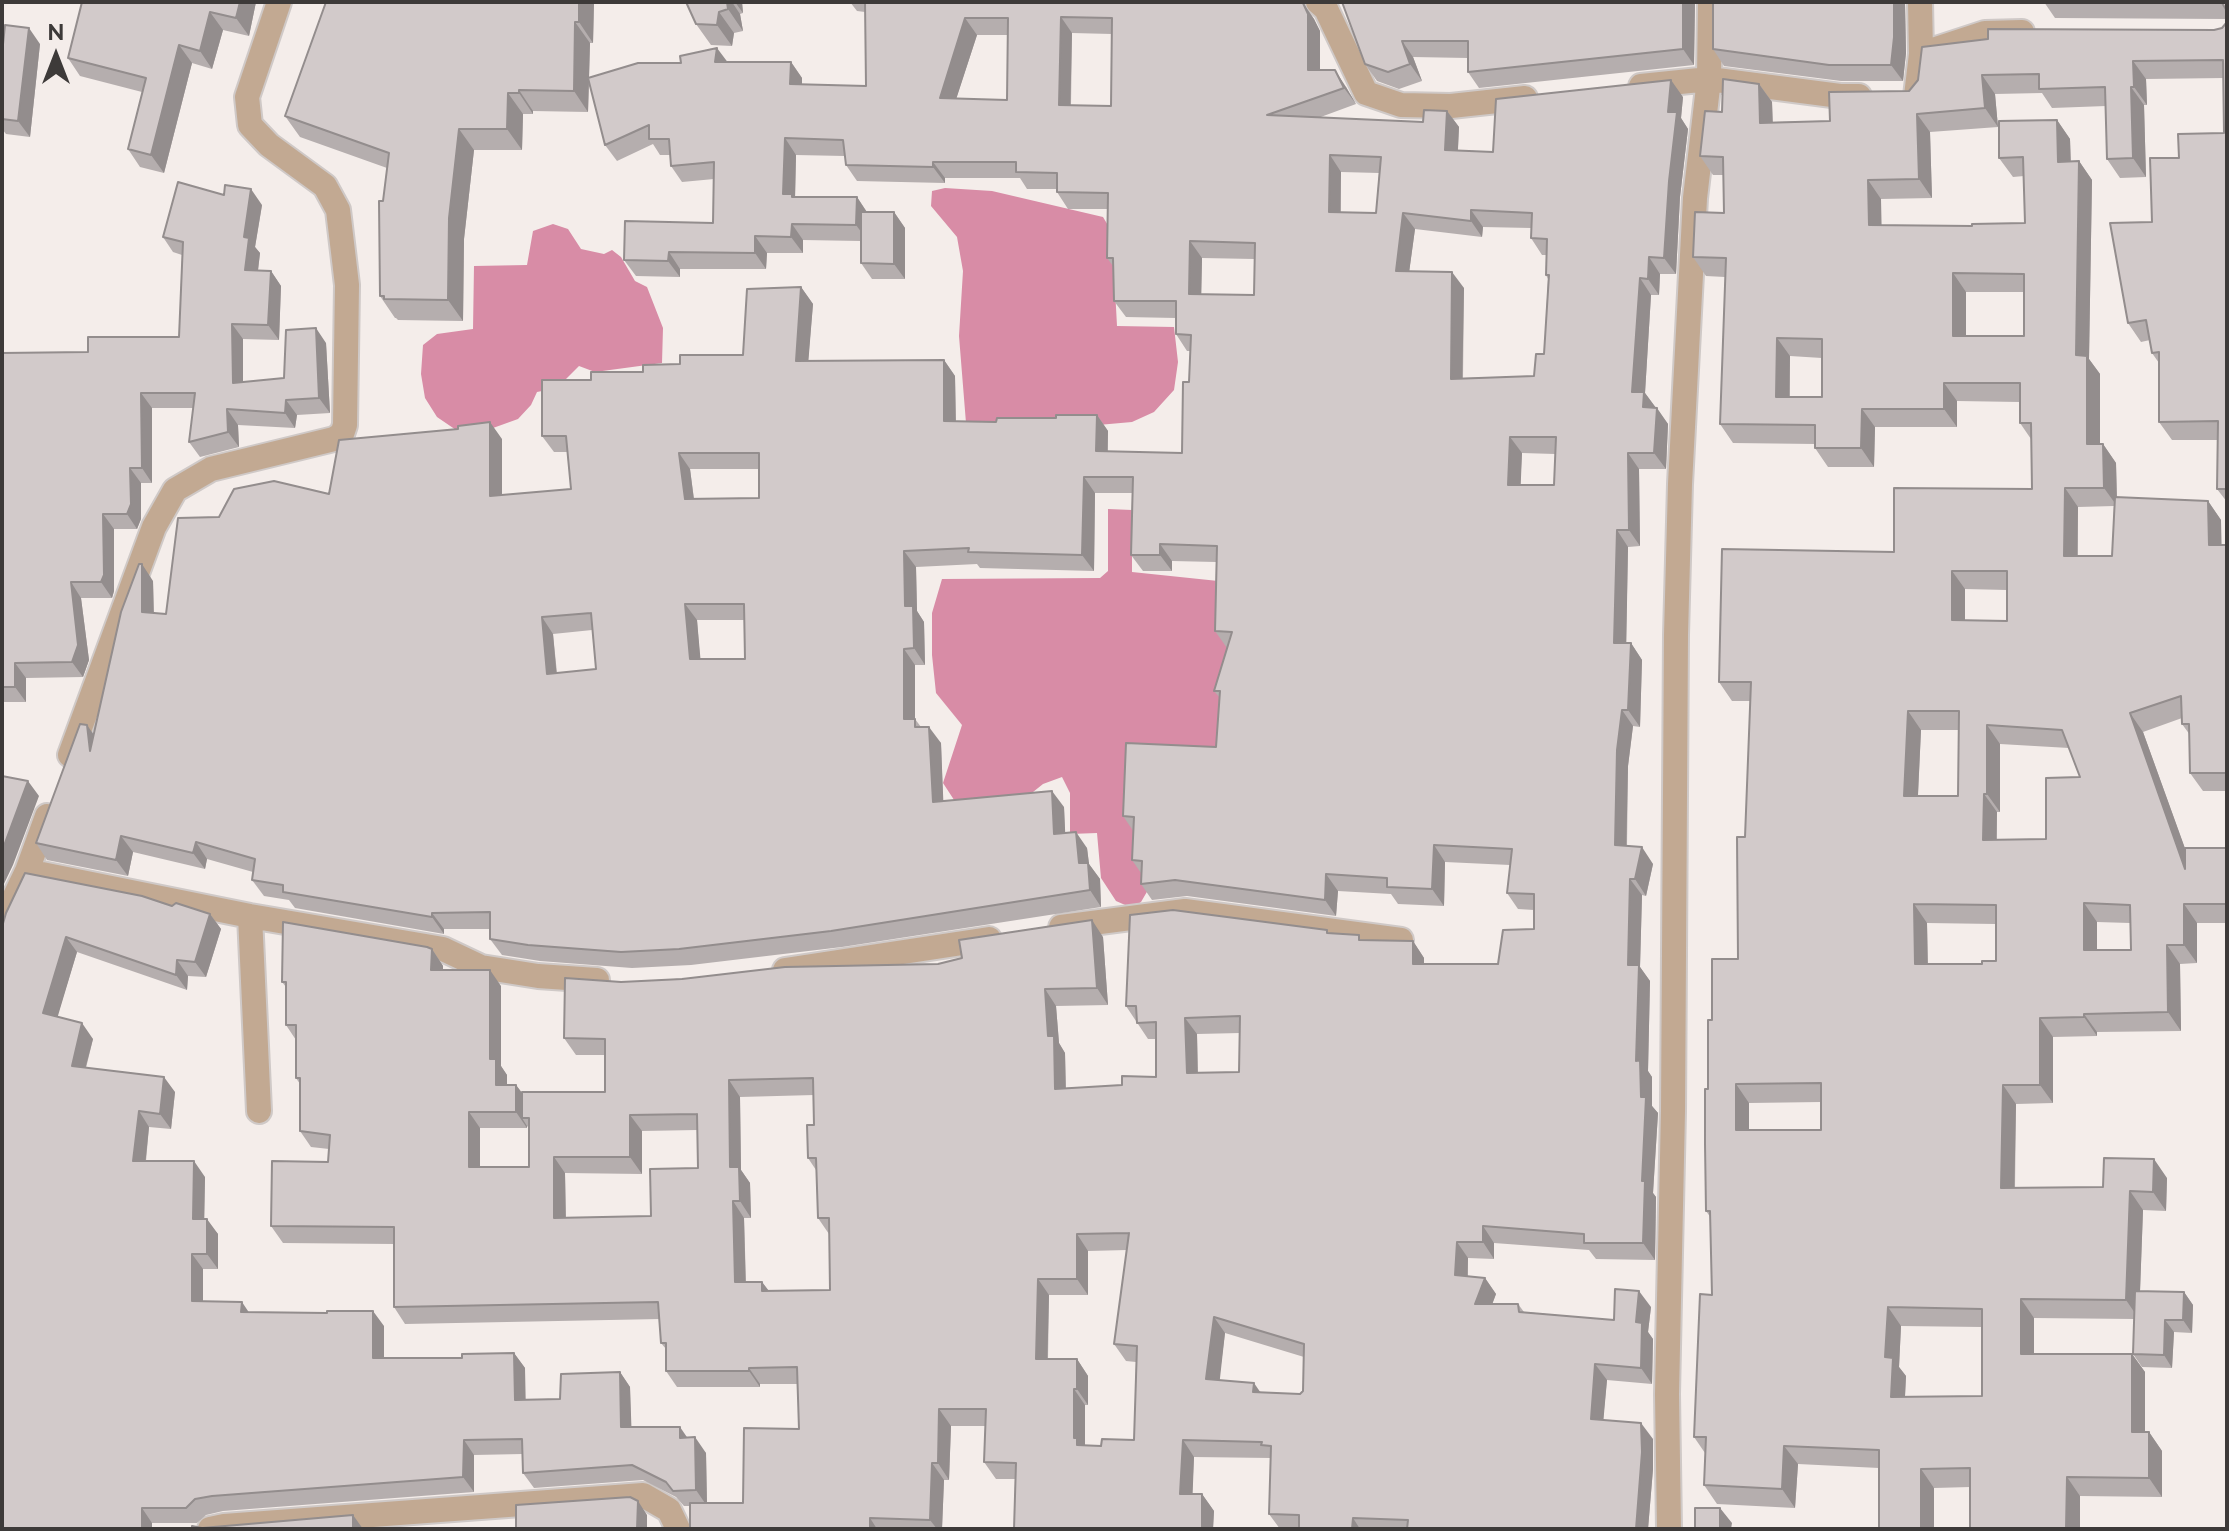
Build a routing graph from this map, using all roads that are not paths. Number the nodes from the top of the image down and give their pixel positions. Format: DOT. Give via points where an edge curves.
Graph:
graph roads {
  1 [pos="279,2"];
  2 [pos="1318,2"];
  3 [pos="1710,2"];
  4 [pos="1920,2"];
  5 [pos="2040,32"];
  6 [pos="1921,54"];
  7 [pos="1709,79"];
  8 [pos="1618,88"];
  9 [pos="1542,97"];
  10 [pos="64,770"];
  11 [pos="53,799"];
  12 [pos="27,871"];
  13 [pos="250,916"];
  14 [pos="2,923"];
  15 [pos="1038,931"];
  16 [pos="1008,936"];
  17 [pos="1401,940"];
  18 [pos="768,972"];
  19 [pos="616,982"];
  20 [pos="259,1111"];
  21 [pos="210,1529"];
  22 [pos="678,1529"];
  23 [pos="1669,1529"];
  1 -- 10 [label="street" via="247,97 250,125 325,186 338,210 347,285 345,425 334,439 211,469 175,490 154,527"];
  2 -- 9 [label="street" via="1366,93 1401,105"];
  3 -- 7 [label="street"];
  4 -- 6 [label="street"];
  5 -- 6 [label="street" via="1985,33"];
  6 -- 7 [label="street" via="1916,96 1840,96"];
  7 -- 8 [label="street"];
  7 -- 23 [label="street" via="1695,198 1678,574"];
  11 -- 12 [label="street"];
  12 -- 13 [label="street"];
  12 -- 14 [label="street"];
  13 -- 19 [label="street" via="443,949 481,967"];
  13 -- 20 [label="street"];
  15 -- 17 [label="street" via="1185,911"];
  16 -- 18 [label="street"];
  21 -- 22 [label="street" via="643,1495 669,1510"];
}
